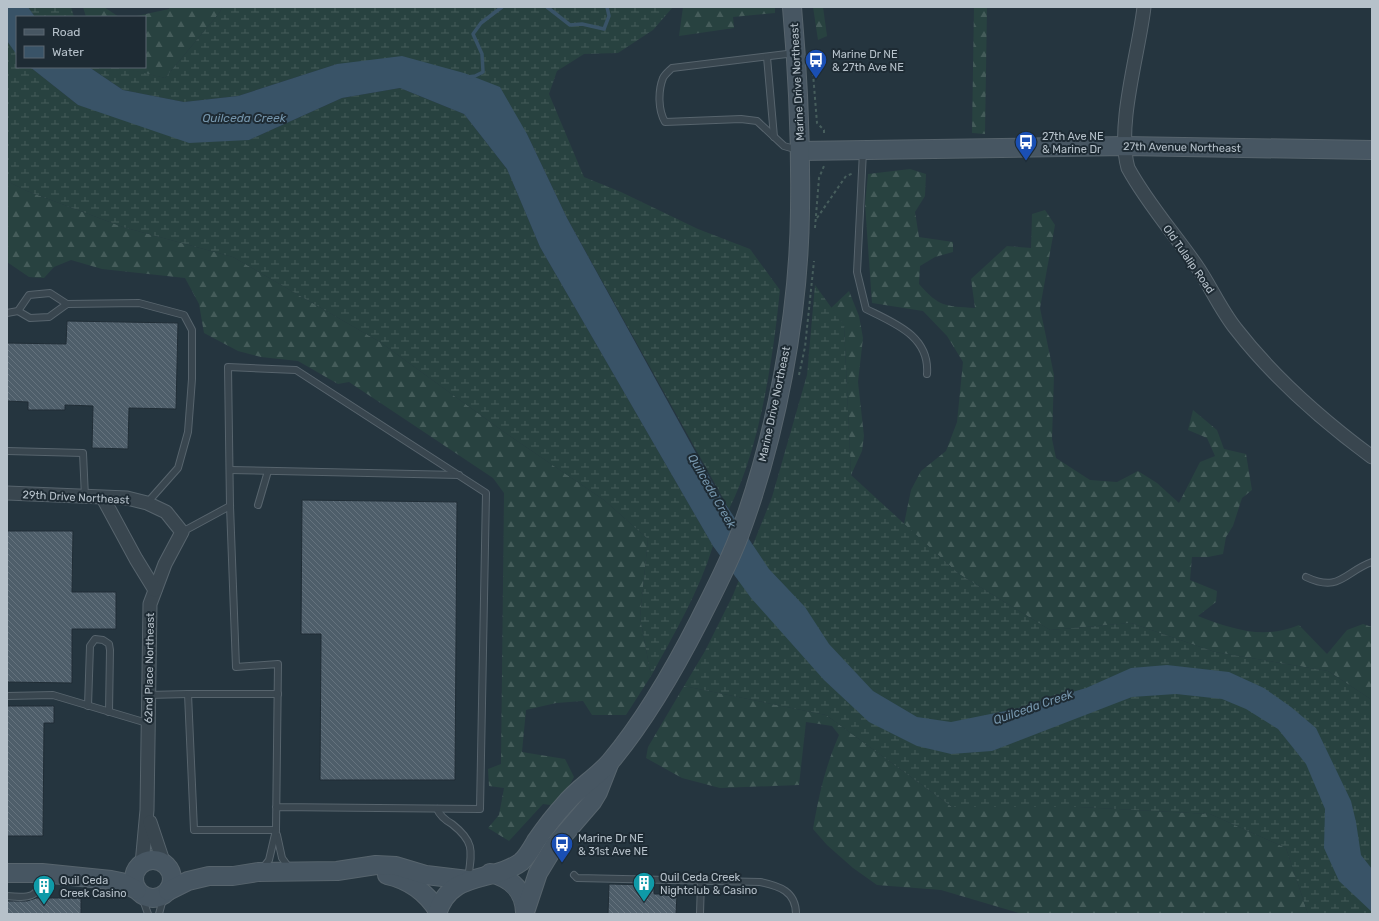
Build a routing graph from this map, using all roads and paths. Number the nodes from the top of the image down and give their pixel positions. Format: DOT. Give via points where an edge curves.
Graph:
graph roads {
  1 [pos="792,7"];
  2 [pos="1144,7"];
  3 [pos="804,55"];
  4 [pos="767,57"];
  5 [pos="774,137"];
  6 [pos="1125,146"];
  7 [pos="863,149"];
  8 [pos="824,150"];
  9 [pos="1372,150"];
  10 [pos="800,151"];
  11 [pos="862,170"];
  12 [pos="816,219"];
  13 [pos="815,232"];
  14 [pos="67,304"];
  15 [pos="18,311"];
  16 [pos="7,313"];
  17 [pos="927,374"];
  18 [pos="7,451"];
  19 [pos="1372,457"];
  20 [pos="230,470"];
  21 [pos="268,471"];
  22 [pos="459,475"];
  23 [pos="7,493"];
  24 [pos="86,496"];
  25 [pos="103,498"];
  26 [pos="147,504"];
  27 [pos="258,505"];
  28 [pos="230,506"];
  29 [pos="182,532"];
  30 [pos="1372,562"];
  31 [pos="1306,577"];
  32 [pos="155,590"];
  33 [pos="188,694"];
  34 [pos="278,694"];
  35 [pos="148,695"];
  36 [pos="7,696"];
  37 [pos="88,706"];
  38 [pos="109,712"];
  39 [pos="147,723"];
  40 [pos="609,764"];
  41 [pos="276,807"];
  42 [pos="437,809"];
  43 [pos="147,810"];
  44 [pos="276,830"];
  45 [pos="141,864"];
  46 [pos="166,866"];
  47 [pos="359,869"];
  48 [pos="258,872"];
  49 [pos="294,872"];
  50 [pos="7,873"];
  51 [pos="42,873"];
  52 [pos="490,874"];
  53 [pos="574,875"];
  54 [pos="468,880"];
  55 [pos="700,880"];
  56 [pos="139,892"];
  57 [pos="166,893"];
  58 [pos="7,896"];
  59 [pos="437,913"];
  60 [pos="525,913"];
  61 [pos="148,914"];
  62 [pos="159,914"];
  63 [pos="700,914"];
  64 [pos="796,914"];
  1 -- 3 [label="street, Marine Drive Northeast"];
  2 -- 6 [label="street, Old Tulalip Road" via="1125,125"];
  3 -- 4 [label="lane"];
  3 -- 8 [label="path" via="817,123 824,130"];
  3 -- 10 [label="street, Marine Drive Northeast"];
  4 -- 5 [label="lane"];
  4 -- 5 [label="lane" via="672,68 664,76 659,93 661,116 665,122 741,119 757,121"];
  5 -- 10 [label="lane" via="784,146"];
  6 -- 7 [label="street, 27th Avenue Northeast"];
  6 -- 9 [label="street, 27th Avenue Northeast"];
  6 -- 19 [label="street, Old Tulalip Road" via="1125,157 1134,179 1196,265 1235,328 1279,380 1347,439"];
  7 -- 8 [label="street, 27th Avenue Northeast"];
  7 -- 11 [label="lane"];
  8 -- 10 [label="street, 27th Avenue Northeast"];
  8 -- 12 [label="path"];
  10 -- 40 [label="street, Marine Drive Northeast" via="796,274 786,356 758,481 738,538 682,655 657,696"];
  11 -- 12 [label="path" via="846,176"];
  11 -- 17 [label="lane" via="857,272 866,309 906,330 921,345"];
  12 -- 13 [label="path"];
  14 -- 15 [label="lane" via="49,317 30,318"];
  14 -- 15 [label="lane" via="50,293 29,295"];
  14 -- 26 [label="lane" via="138,303 184,315 192,330 188,432 178,468"];
  15 -- 16 [label="lane"];
  18 -- 24 [label="lane" via="84,453"];
  20 -- 21 [label="lane"];
  20 -- 22 [label="lane" via="228,367 296,370"];
  20 -- 28 [label="lane"];
  21 -- 22 [label="lane"];
  21 -- 27 [label="lane"];
  22 -- 42 [label="lane" via="486,492 480,809"];
  23 -- 24 [label="street, 29th Drive Northeast"];
  24 -- 25 [label="street, 29th Drive Northeast"];
  25 -- 26 [label="street, 29th Drive Northeast" via="127,498"];
  25 -- 32 [label="street"];
  26 -- 29 [label="street, 29th Drive Northeast" via="166,512"];
  28 -- 29 [label="lane"];
  28 -- 34 [label="lane" via="236,667 278,664"];
  29 -- 32 [label="street, 62nd Place Northeast" via="164,564"];
  30 -- 31 [label="lane" via="1336,582 1321,583"];
  32 -- 35 [label="street, 62nd Place Northeast" via="150,604"];
  33 -- 34 [label="lane"];
  33 -- 35 [label="lane"];
  33 -- 44 [label="lane" via="194,830"];
  34 -- 41 [label="lane"];
  35 -- 39 [label="street, 62nd Place Northeast"];
  36 -- 37 [label="lane" via="53,695"];
  37 -- 38 [label="lane"];
  37 -- 38 [label="lane" via="90,646 95,639 103,640 109,644 110,650"];
  38 -- 39 [label="lane"];
  39 -- 43 [label="street, 62nd Place Northeast"];
  40 -- 52 [label="street, Marine Drive Northeast" via="566,802 523,860 510,868"];
  40 -- 60 [label="street, Marine Drive Northeast" via="592,802 555,845 538,873"];
  41 -- 42 [label="lane"];
  41 -- 44 [label="lane"];
  42 -- 54 [label="lane" via="470,843"];
  43 -- 45 [label="street, 62nd Place Northeast"];
  43 -- 46 [label="street, 62nd Place Northeast" via="154,839"];
  44 -- 48 [label="lane" via="269,860"];
  44 -- 49 [label="lane" via="282,858 286,866"];
  45 -- 46 [label="street" via="152,860"];
  45 -- 51 [label="street" via="121,870 72,867"];
  45 -- 56 [label="street" via="134,877"];
  46 -- 48 [label="street" via="221,866"];
  46 -- 57 [label="street" via="172,880"];
  47 -- 49 [label="street"];
  47 -- 54 [label="street" via="376,864 396,866 426,875"];
  47 -- 59 [label="street" via="407,881 428,898"];
  48 -- 49 [label="street"];
  48 -- 57 [label="street" via="200,878 188,881"];
  50 -- 51 [label="street"];
  51 -- 56 [label="street" via="121,882"];
  51 -- 58 [label="lane" via="37,893 31,896"];
  52 -- 54 [label="street, Marine Drive Northeast"];
  52 -- 60 [label="street" via="503,876 516,886 522,895"];
  53 -- 55 [label="lane" via="577,878"];
  54 -- 59 [label="street" via="449,893 440,903"];
  55 -- 63 [label="lane"];
  55 -- 64 [label="lane" via="760,882 778,886 787,892 796,906"];
  56 -- 57 [label="street" via="152,899"];
  56 -- 61 [label="lane"];
  57 -- 62 [label="lane"];
}
